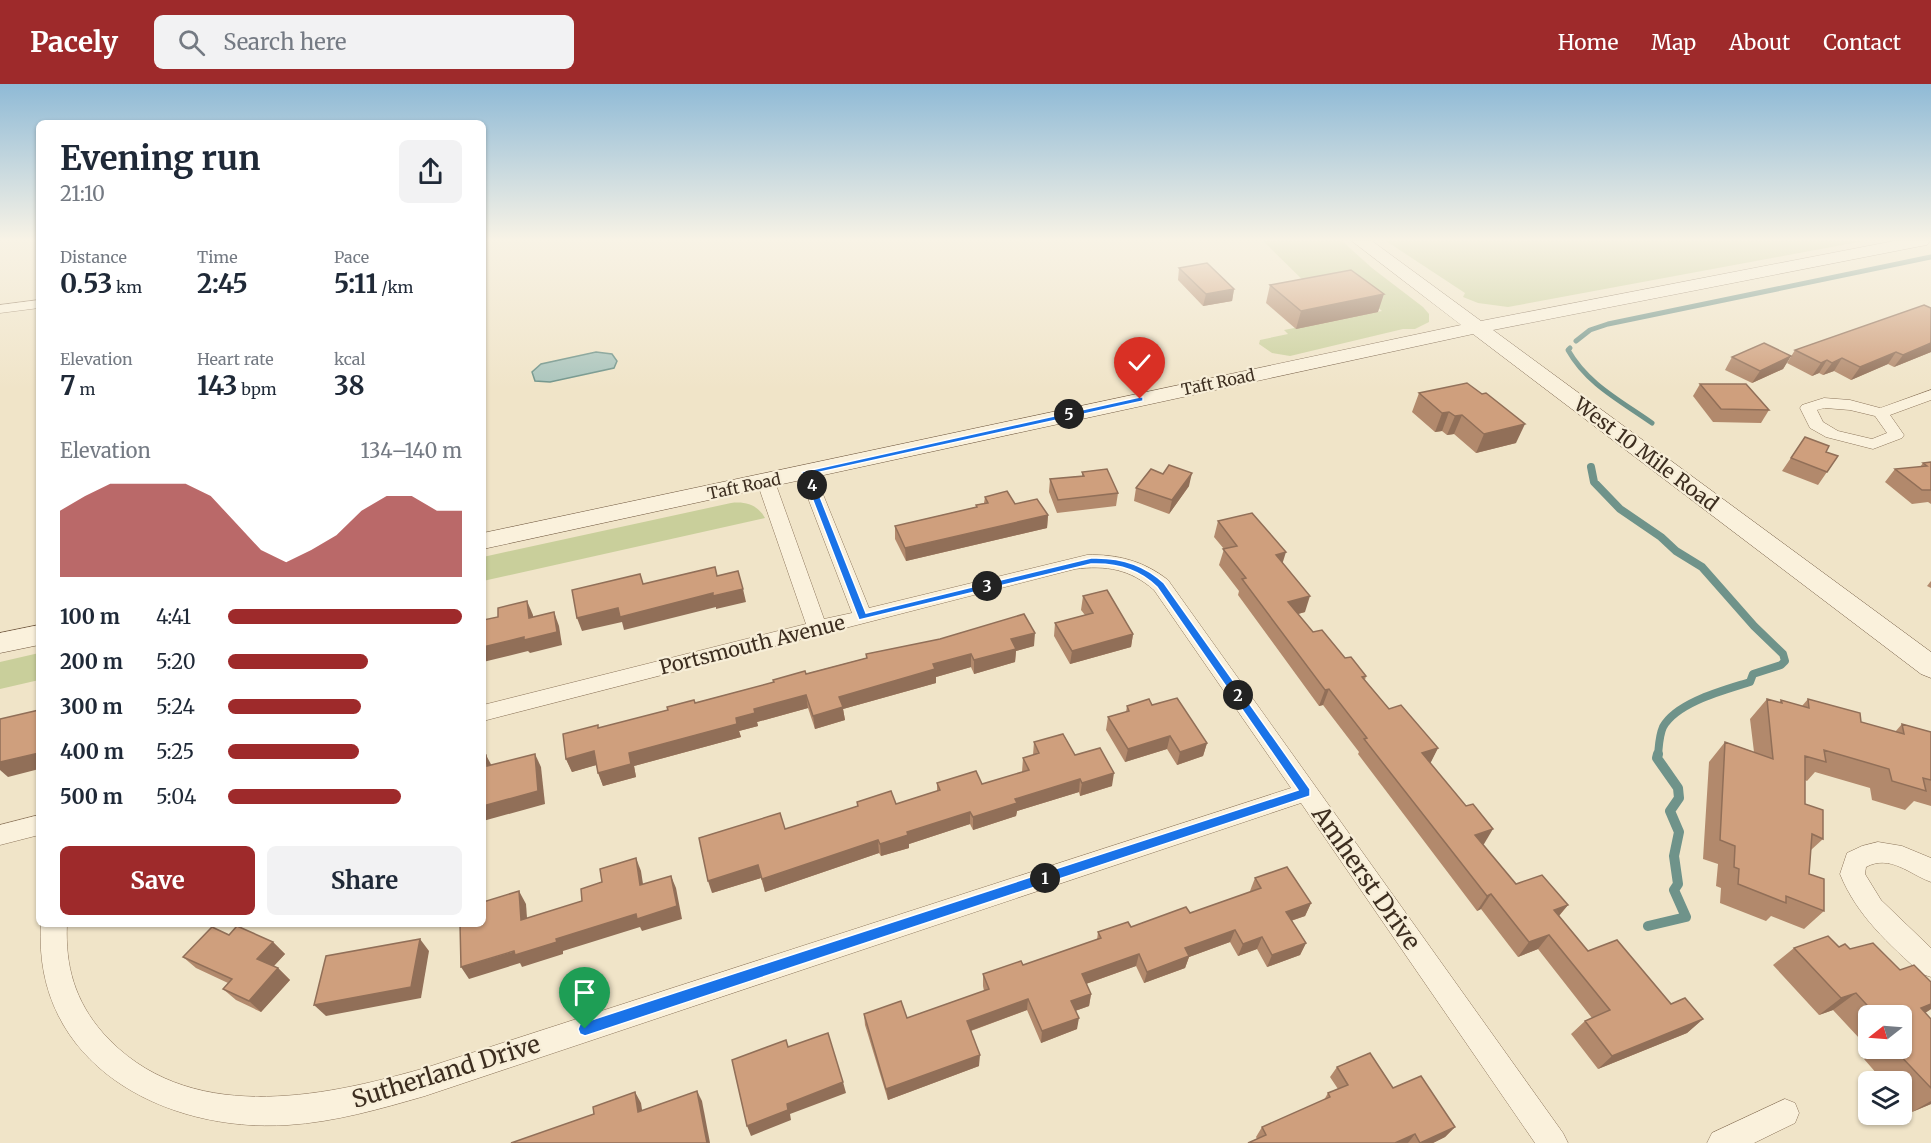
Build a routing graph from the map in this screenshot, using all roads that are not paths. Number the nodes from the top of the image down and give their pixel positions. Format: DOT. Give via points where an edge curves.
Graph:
graph roads {
  1 [pos="1427,290"];
  2 [pos="1662,290"];
  3 [pos="36,304"];
  4 [pos="0,309"];
  5 [pos="1478,328"];
  6 [pos="1931,395"];
  7 [pos="1881,413"];
  8 [pos="806,472"];
  9 [pos="765,482"];
  10 [pos="486,540"];
  11 [pos="1128,564"];
  12 [pos="863,617"];
  13 [pos="818,629"];
  14 [pos="36,636"];
  15 [pos="0,643"];
  16 [pos="1931,667"];
  17 [pos="486,712"];
  18 [pos="1306,792"];
  19 [pos="36,826"];
  20 [pos="0,835"];
  21 [pos="1931,871"];
  22 [pos="54,927"];
  23 [pos="1931,965"];
  24 [pos="1785,1113"];
  25 [pos="1553,1143"];
  26 [pos="1722,1143"];
  1 -- 5 [label="street, West 10 Mile Road"];
  2 -- 5 [label="street, Taft Road"];
  3 -- 4 [label="street"];
  5 -- 8 [label="street, Taft Road"];
  5 -- 16 [label="street, West 10 Mile Road"];
  6 -- 7 [label="street"];
  7 -- 7 [label="street" via="1824,403 1808,408 1816,425 1832,434 1873,444 1896,435"];
  8 -- 9 [label="street, Taft Road"];
  8 -- 12 [label="street"];
  9 -- 10 [label="street, Taft Road"];
  9 -- 13 [label="street"];
  11 -- 12 [label="street, Portsmouth Avenue" via="1105,560 1075,563"];
  11 -- 18 [label="street, Amherst Drive" via="1161,585"];
  12 -- 13 [label="street, Portsmouth Avenue"];
  13 -- 17 [label="street, Portsmouth Avenue"];
  14 -- 15 [label="street"];
  18 -- 22 [label="street, Sutherland Drive" via="425,1082 320,1108 215,1108 161,1092 122,1070 102,1054 68,1008 55,970"];
  18 -- 25 [label="street, Amherst Drive"];
  19 -- 20 [label="street"];
  21 -- 23 [label="street" via="1904,856 1874,852 1860,855 1853,864 1852,875 1866,902"];
  24 -- 26 [label="street"];
}
